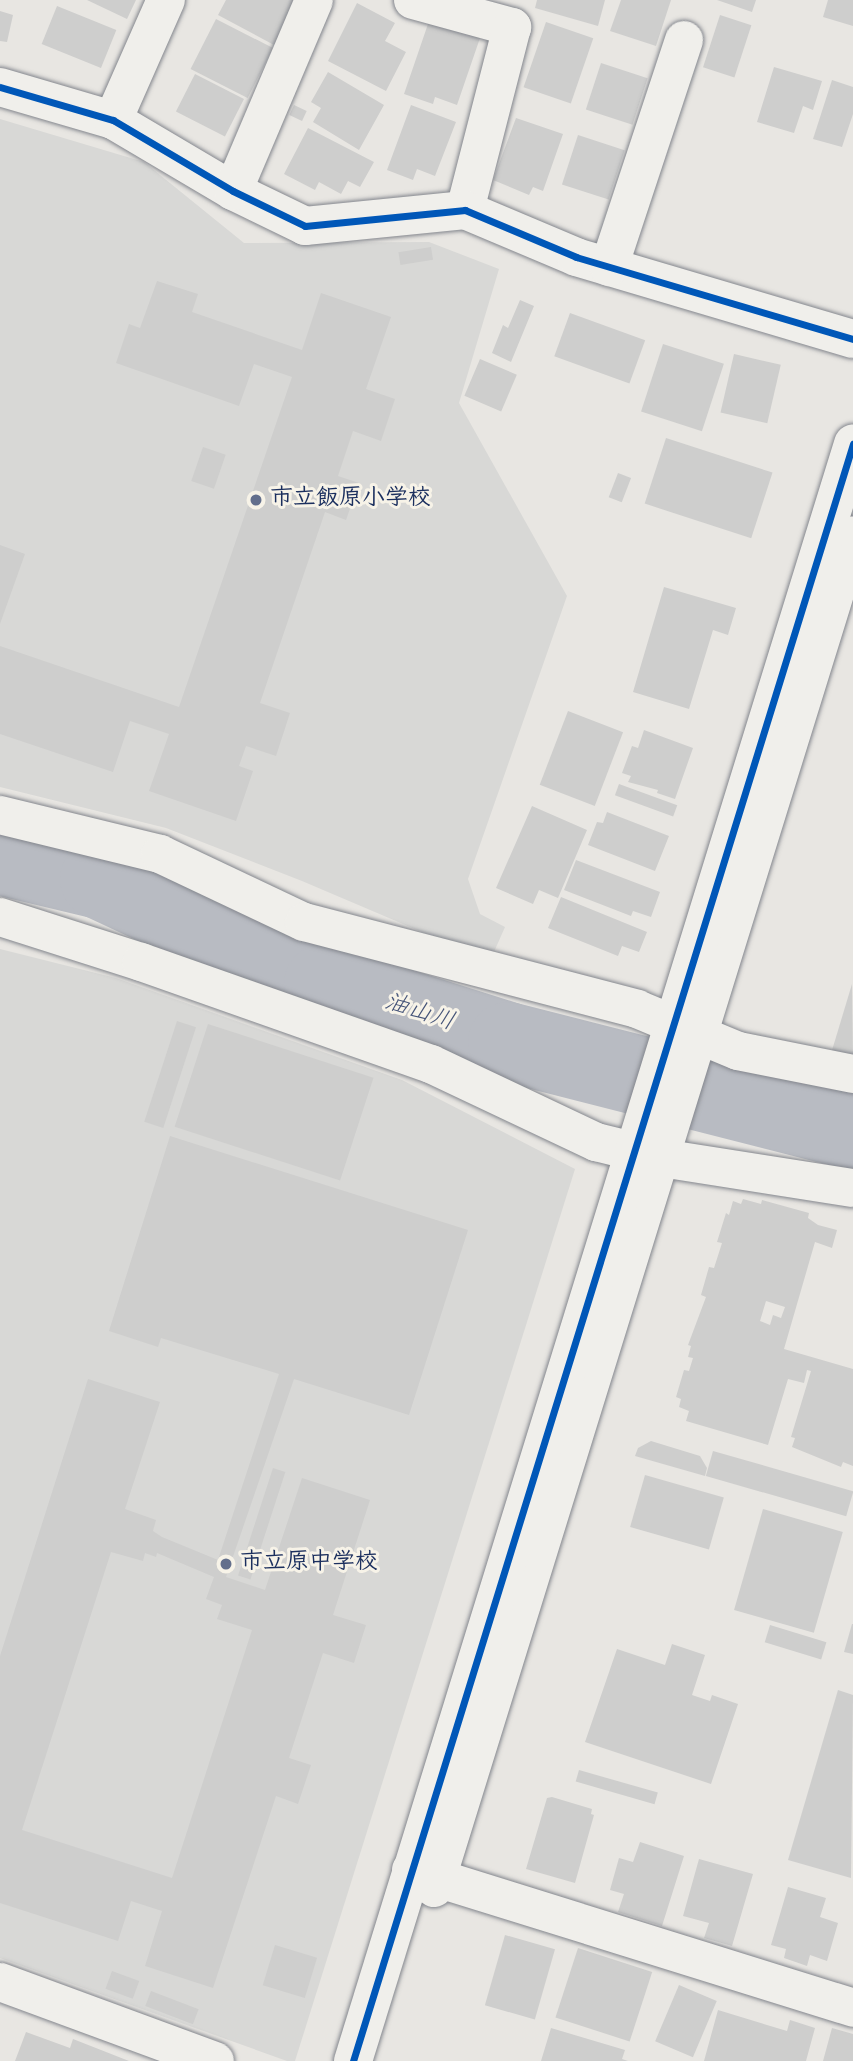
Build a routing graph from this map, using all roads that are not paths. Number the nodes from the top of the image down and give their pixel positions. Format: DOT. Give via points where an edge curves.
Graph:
graph roads {
  1 [pos="166,0"];
  2 [pos="314,0"];
  3 [pos="414,0"];
  4 [pos="684,40"];
  5 [pos="0,87"];
  6 [pos="113,120"];
  7 [pos="233,191"];
  8 [pos="465,210"];
  9 [pos="610,267"];
  10 [pos="853,339"];
  11 [pos="853,444"];
  12 [pos="853,535"];
  13 [pos="0,815"];
  14 [pos="0,917"];
  15 [pos="683,1040"];
  16 [pos="853,1074"];
  17 [pos="651,1143"];
  18 [pos="853,1188"];
  19 [pos="424,1874"];
  20 [pos="0,1982"];
  21 [pos="853,2008"];
  22 [pos="215,2061"];
  23 [pos="353,2061"];
  24 [pos="381,2061"];
  1 -- 6 [label="street"];
  2 -- 7 [label="street"];
  3 -- 8 [label="street" via="512,27"];
  4 -- 9 [label="street"];
  5 -- 6 [label="street"];
  6 -- 7 [label="street"];
  7 -- 8 [label="street" via="305,226"];
  8 -- 9 [label="street"];
  9 -- 10 [label="street"];
  11 -- 15 [label="street"];
  12 -- 15 [label="street"];
  13 -- 15 [label="street" via="160,855 303,922 637,1009"];
  14 -- 17 [label="street" via="431,1064 596,1143"];
  15 -- 16 [label="street"];
  15 -- 17 [label="street"];
  17 -- 18 [label="street"];
  17 -- 19 [label="street"];
  19 -- 21 [label="street"];
  19 -- 23 [label="street"];
  19 -- 24 [label="street"];
  20 -- 22 [label="street"];
}
